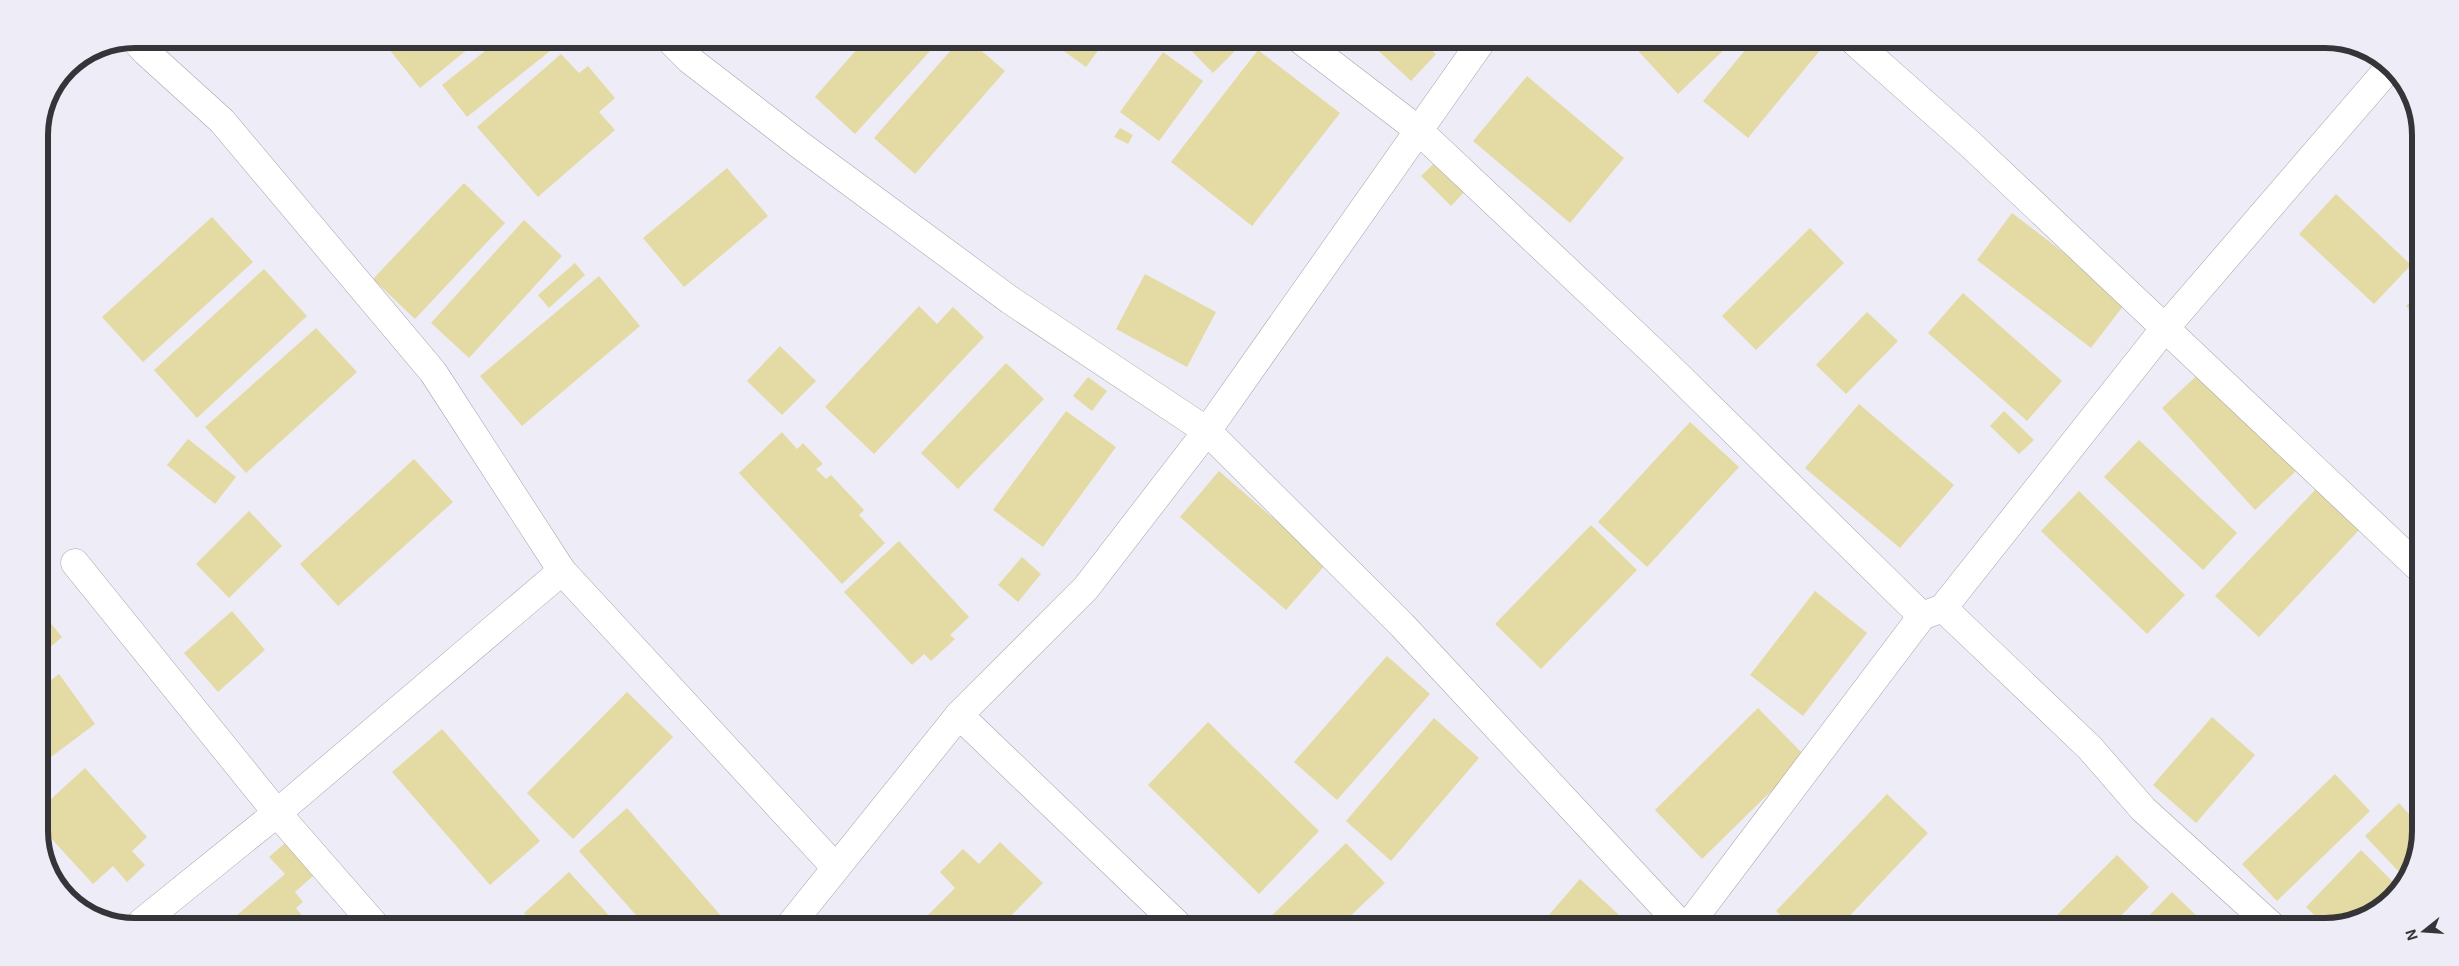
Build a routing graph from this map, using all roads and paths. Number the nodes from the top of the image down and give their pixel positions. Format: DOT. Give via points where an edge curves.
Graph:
graph roads {
  1 [pos="152,48"];
  2 [pos="678,48"];
  3 [pos="1310,48"];
  4 [pos="1477,48"];
  5 [pos="1862,48"];
  6 [pos="2385,72"];
  7 [pos="1418,129"];
  8 [pos="2165,328"];
  9 [pos="1207,431"];
  10 [pos="2412,561"];
  11 [pos="75,563"];
  12 [pos="562,571"];
  13 [pos="1933,612"];
  14 [pos="958,715"];
  15 [pos="277,813"];
  16 [pos="836,868"];
  17 [pos="147,918"];
  18 [pos="370,918"];
  19 [pos="796,918"];
  20 [pos="1171,918"];
  21 [pos="1675,918"];
  22 [pos="1694,918"];
  23 [pos="2263,918"];
  1 -- 12 [label="street" via="222,121 434,372"];
  2 -- 9 [label="street" via="800,145 1010,300"];
  3 -- 7 [label="street"];
  4 -- 7 [label="street"];
  5 -- 8 [label="street" via="1970,144"];
  6 -- 8 [label="street"];
  7 -- 9 [label="street"];
  7 -- 13 [label="street"];
  8 -- 10 [label="street"];
  8 -- 13 [label="street"];
  9 -- 14 [label="street" via="1086,588"];
  9 -- 21 [label="street" via="1402,625"];
  11 -- 15 [label="street"];
  12 -- 15 [label="street"];
  12 -- 16 [label="street"];
  13 -- 22 [label="street"];
  13 -- 23 [label="street" via="2090,748 2143,809"];
  14 -- 16 [label="street"];
  14 -- 20 [label="street"];
  15 -- 17 [label="street"];
  15 -- 18 [label="street"];
  16 -- 19 [label="street"];
}
